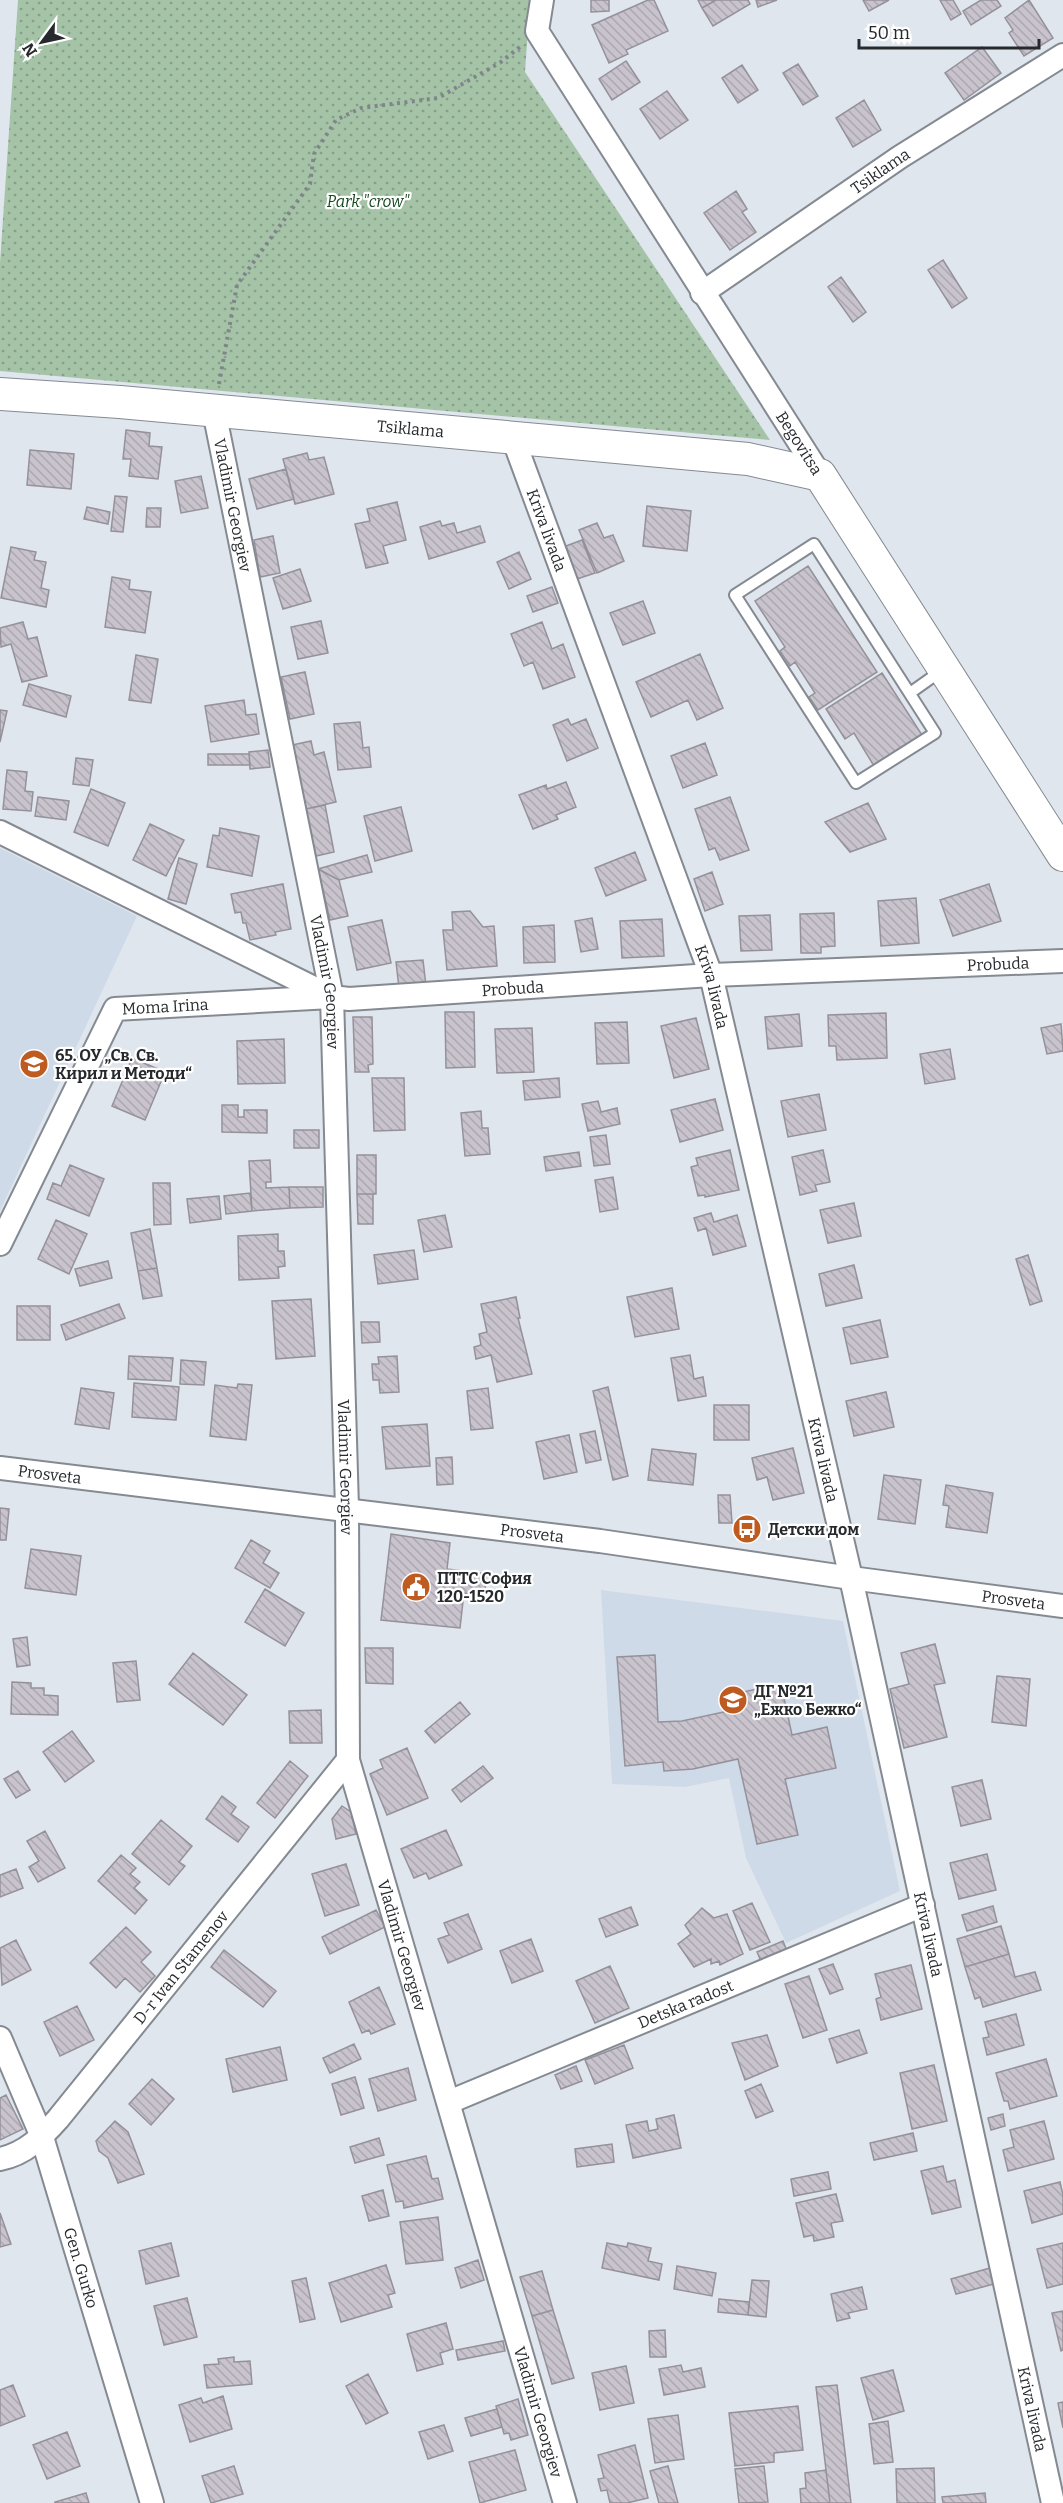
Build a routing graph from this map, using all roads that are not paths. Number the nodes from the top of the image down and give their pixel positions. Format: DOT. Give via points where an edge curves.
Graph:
graph roads {
  1 [pos="542,0"];
  2 [pos="1063,55"];
  3 [pos="702,293"];
  4 [pos="0,394"];
  5 [pos="214,411"];
  6 [pos="513,438"];
  7 [pos="820,475"];
  8 [pos="943,669"];
  9 [pos="910,693"];
  10 [pos="0,831"];
  11 [pos="1063,855"];
  12 [pos="1063,961"];
  13 [pos="711,975"];
  14 [pos="332,997"];
  15 [pos="0,1244"];
  16 [pos="0,1468"];
  17 [pos="347,1508"];
  18 [pos="851,1578"];
  19 [pos="1063,1606"];
  20 [pos="348,1760"];
  21 [pos="922,1905"];
  22 [pos="0,2038"];
  23 [pos="449,2102"];
  24 [pos="42,2137"];
  25 [pos="0,2159"];
  26 [pos="152,2503"];
  27 [pos="565,2503"];
  28 [pos="1053,2503"];
  1 -- 3 [label="street, Begovitsa" via="537,32"];
  2 -- 3 [label="street, Tsiklama" via="900,157"];
  3 -- 7 [label="street, Begovitsa"];
  4 -- 5 [label="street, Tsiklama"];
  5 -- 6 [label="street, Tsiklama"];
  5 -- 14 [label="street, Vladimir Georgiev"];
  6 -- 7 [label="street, Tsiklama" via="748,459"];
  6 -- 13 [label="street, Kriva livada"];
  7 -- 8 [label="street, Begovitsa"];
  8 -- 9 [label="lane"];
  8 -- 11 [label="street, Begovitsa"];
  9 -- 9 [label="lane" via="814,544 735,595 856,783 935,733"];
  10 -- 14 [label="street, Probuda"];
  12 -- 13 [label="street, Probuda"];
  13 -- 14 [label="street, Probuda"];
  13 -- 18 [label="street, Kriva livada"];
  14 -- 15 [label="street, Moma Irina" via="115,1010"];
  14 -- 17 [label="street, Vladimir Georgiev"];
  16 -- 17 [label="street, Prosveta"];
  17 -- 18 [label="street, Prosveta"];
  17 -- 20 [label="street, Vladimir Georgiev"];
  18 -- 19 [label="street, Prosveta"];
  18 -- 21 [label="street, Kriva livada"];
  20 -- 23 [label="street, Vladimir Georgiev"];
  20 -- 24 [label="street, D-r Ivan Stamenov"];
  21 -- 23 [label="street, Detska radost"];
  21 -- 28 [label="street, Kriva livada"];
  22 -- 24 [label="street, Gen. Gurko"];
  23 -- 27 [label="street, Vladimir Georgiev"];
  24 -- 25 [label="street, D-r Ivan Stamenov" via="24,2150"];
  24 -- 26 [label="street, Gen. Gurko"];
}
